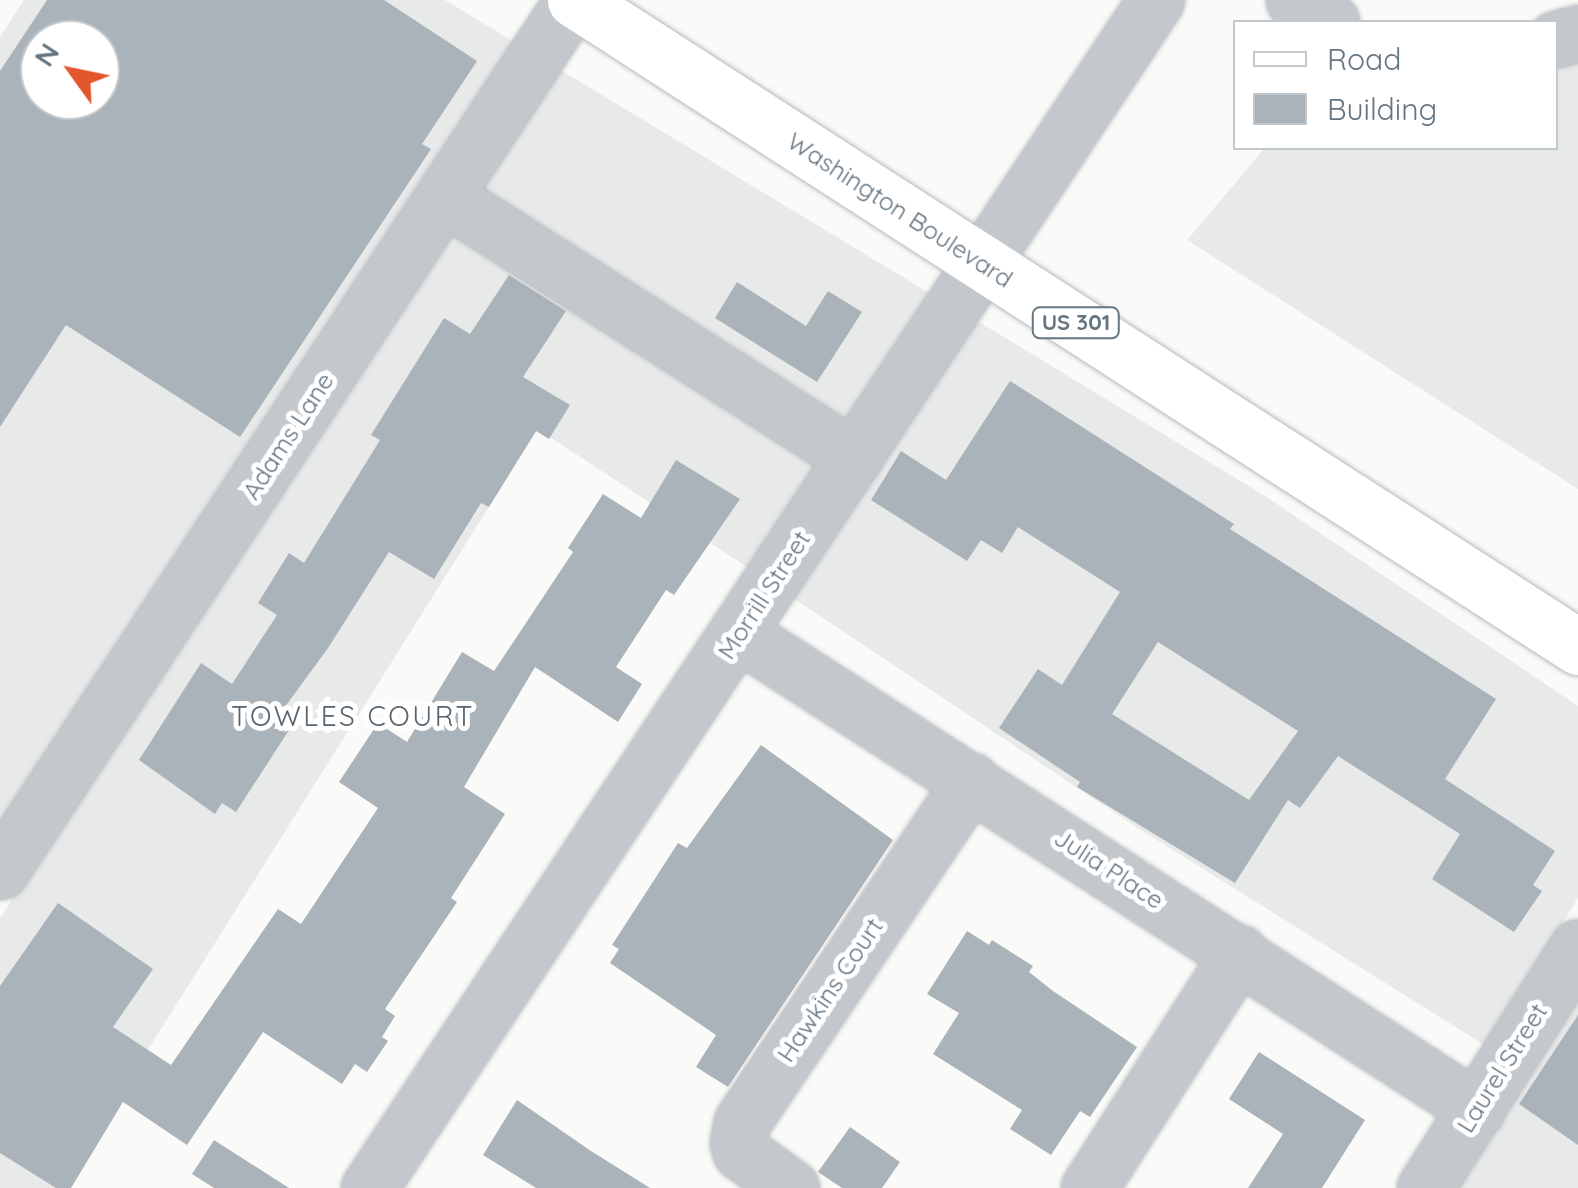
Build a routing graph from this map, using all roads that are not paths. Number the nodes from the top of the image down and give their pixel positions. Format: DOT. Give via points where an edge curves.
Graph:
graph roads {
  1 [pos="574,0"];
  2 [pos="1156,0"];
  3 [pos="1294,0"];
  4 [pos="1328,20"];
  5 [pos="445,197"];
  6 [pos="982,263"];
  7 [pos="854,458"];
  8 [pos="738,633"];
  9 [pos="1578,646"];
  10 [pos="970,781"];
  11 [pos="0,871"];
  12 [pos="1578,947"];
  13 [pos="1239,953"];
  14 [pos="1477,1109"];
  15 [pos="370,1188"];
  16 [pos="791,1188"];
  17 [pos="1089,1188"];
  18 [pos="1425,1188"];
  1 -- 5 [label="street, Adams Lane"];
  1 -- 6 [label="main road, Washington Boulevard / US 301"];
  2 -- 6 [label="street, Morrill Street"];
  3 -- 4 [label="street"];
  5 -- 7 [label="street"];
  5 -- 11 [label="street, Adams Lane"];
  6 -- 7 [label="street, Morrill Street"];
  6 -- 9 [label="main road, Washington Boulevard / US 301"];
  7 -- 8 [label="street, Morrill Street"];
  8 -- 10 [label="street, Julia Place"];
  8 -- 15 [label="street, Morrill Street"];
  10 -- 13 [label="street, Julia Place"];
  10 -- 16 [label="street, Hawkins Court" via="742,1122 741,1152"];
  12 -- 14 [label="street, Laurel Street"];
  13 -- 14 [label="street, Julia Place"];
  13 -- 17 [label="street"];
  14 -- 18 [label="street, Laurel Street"];
}
